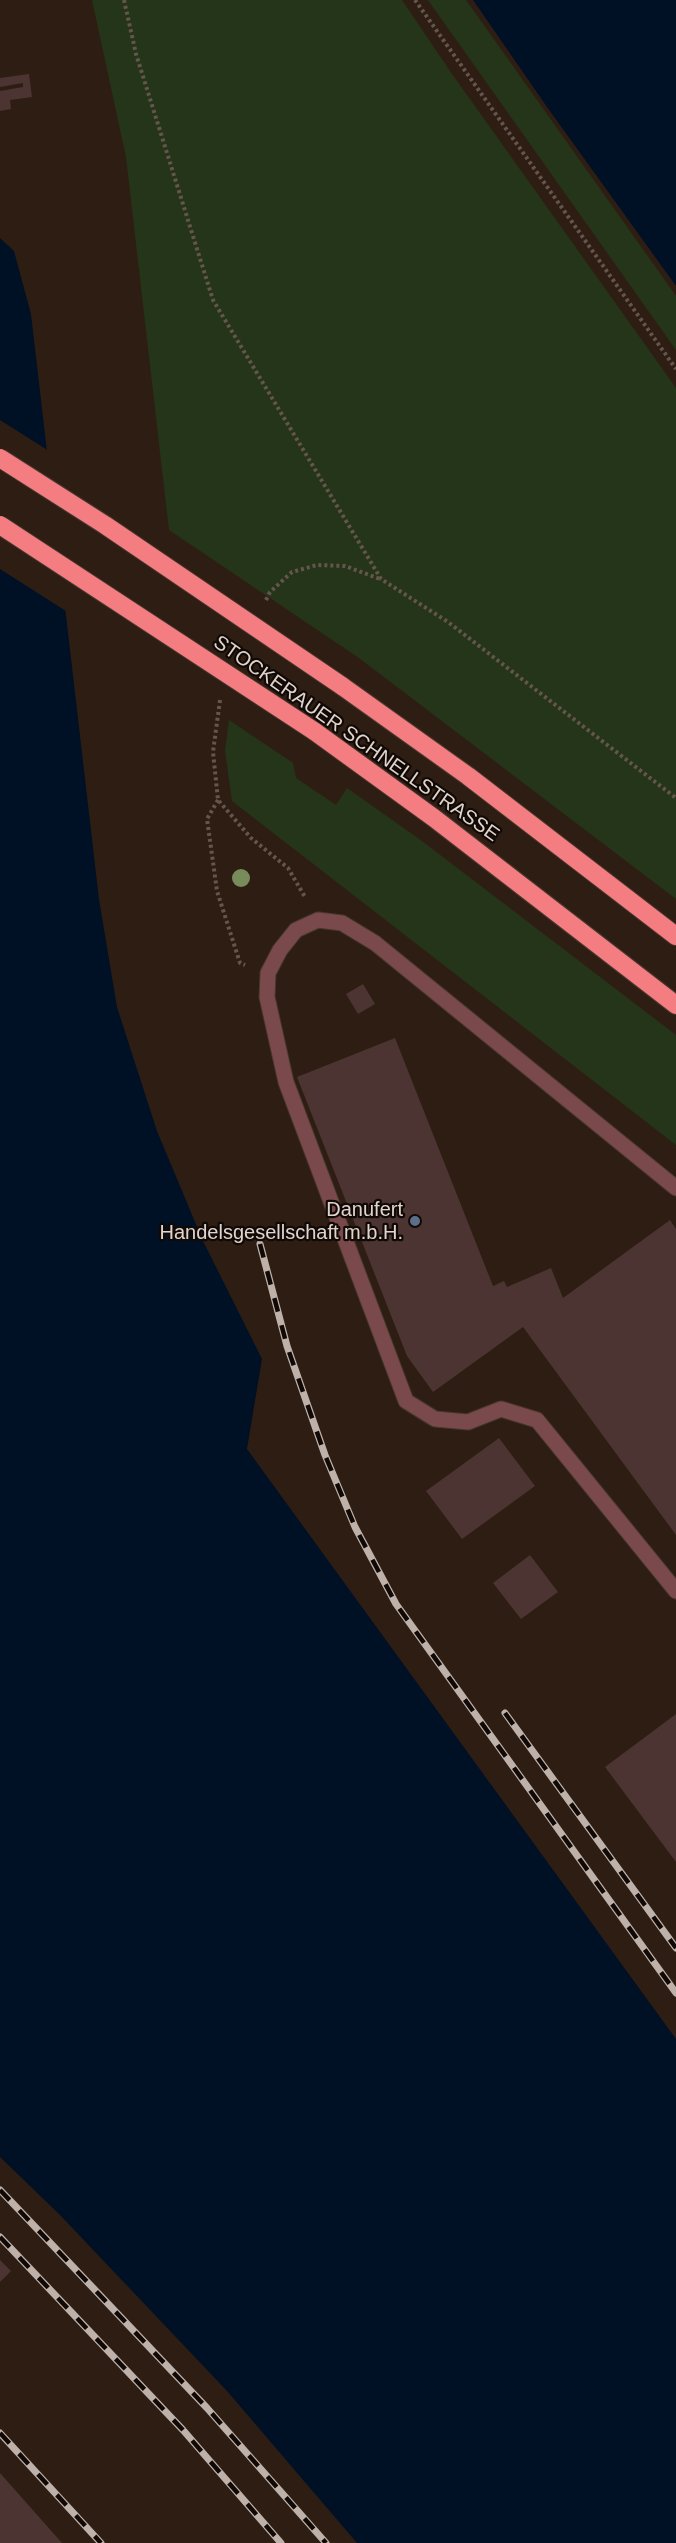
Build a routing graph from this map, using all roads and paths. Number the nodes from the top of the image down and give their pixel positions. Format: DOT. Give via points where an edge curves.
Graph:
graph roads {
  1 [pos="124,0"];
  2 [pos="415,0"];
  3 [pos="676,369"];
  4 [pos="0,458"];
  5 [pos="0,525"];
  6 [pos="676,798"];
  7 [pos="318,920"];
  8 [pos="676,936"];
  9 [pos="268,973"];
  10 [pos="676,1005"];
  11 [pos="676,1188"];
  12 [pos="676,1591"];
  1 -- 6 [label="path" via="136,54 213,300 381,579 448,622"];
  2 -- 3 [label="path"];
  4 -- 8 [label="highway, STOCKERAUER SCHNELLSTRASSE, bridge" via="342,686 468,776"];
  5 -- 10 [label="highway, STOCKERAUER SCHNELLSTRASSE, bridge" via="314,731 434,818"];
  7 -- 9 [label="lane" via="296,930"];
  7 -- 9 [label="path" via="288,868 251,838 218,800 207,819 217,891 240,963"];
  7 -- 11 [label="lane" via="342,923 375,943"];
  9 -- 12 [label="lane" via="267,997 286,1082 406,1401 435,1419 468,1422 501,1409 537,1420"];
}
